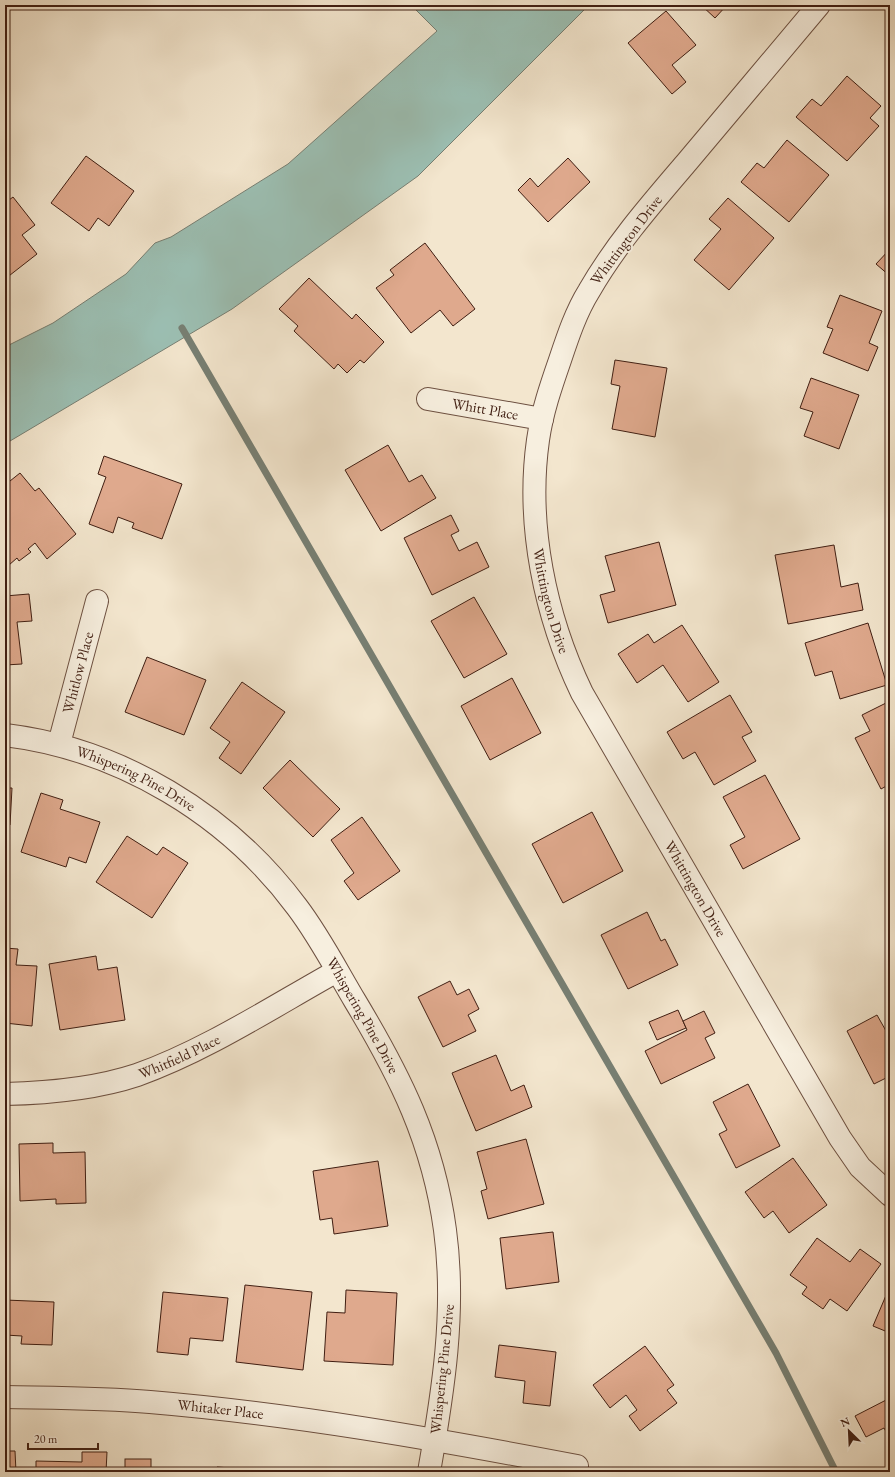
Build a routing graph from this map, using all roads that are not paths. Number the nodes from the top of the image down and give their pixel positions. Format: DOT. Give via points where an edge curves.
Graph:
graph roads {
  1 [pos="819,5"];
  2 [pos="428,399"];
  3 [pos="542,419"];
  4 [pos="97,601"];
  5 [pos="5,735"];
  6 [pos="59,744"];
  7 [pos="337,970"];
  8 [pos="5,1094"];
  9 [pos="890,1195"];
  10 [pos="5,1397"];
  11 [pos="435,1439"];
  12 [pos="576,1466"];
  13 [pos="429,1472"];
  1 -- 3 [label="street, Whittington Drive" via="638,220 609,259 588,293 570,330"];
  2 -- 3 [label="street, Whitt Place"];
  3 -- 9 [label="street, Whittington Drive" via="535,486 539,544 552,617 572,672 592,713 840,1138 860,1167"];
  4 -- 6 [label="street, Whitlow Place"];
  5 -- 6 [label="street, Whispering Pine Drive"];
  6 -- 7 [label="street, Whispering Pine Drive" via="101,757 152,782 184,801 226,833 259,862 285,891"];
  7 -- 8 [label="street, Whitfield Place" via="211,1041 136,1075 78,1088"];
  7 -- 11 [label="street, Whispering Pine Drive" via="378,1039 410,1101 424,1140 440,1200 448,1260 450,1302"];
  10 -- 11 [label="street, Whitaker Place" via="82,1398 206,1407"];
  11 -- 12 [label="street, Whitaker Place"];
  11 -- 13 [label="street, Whispering Pine Drive"];
}
